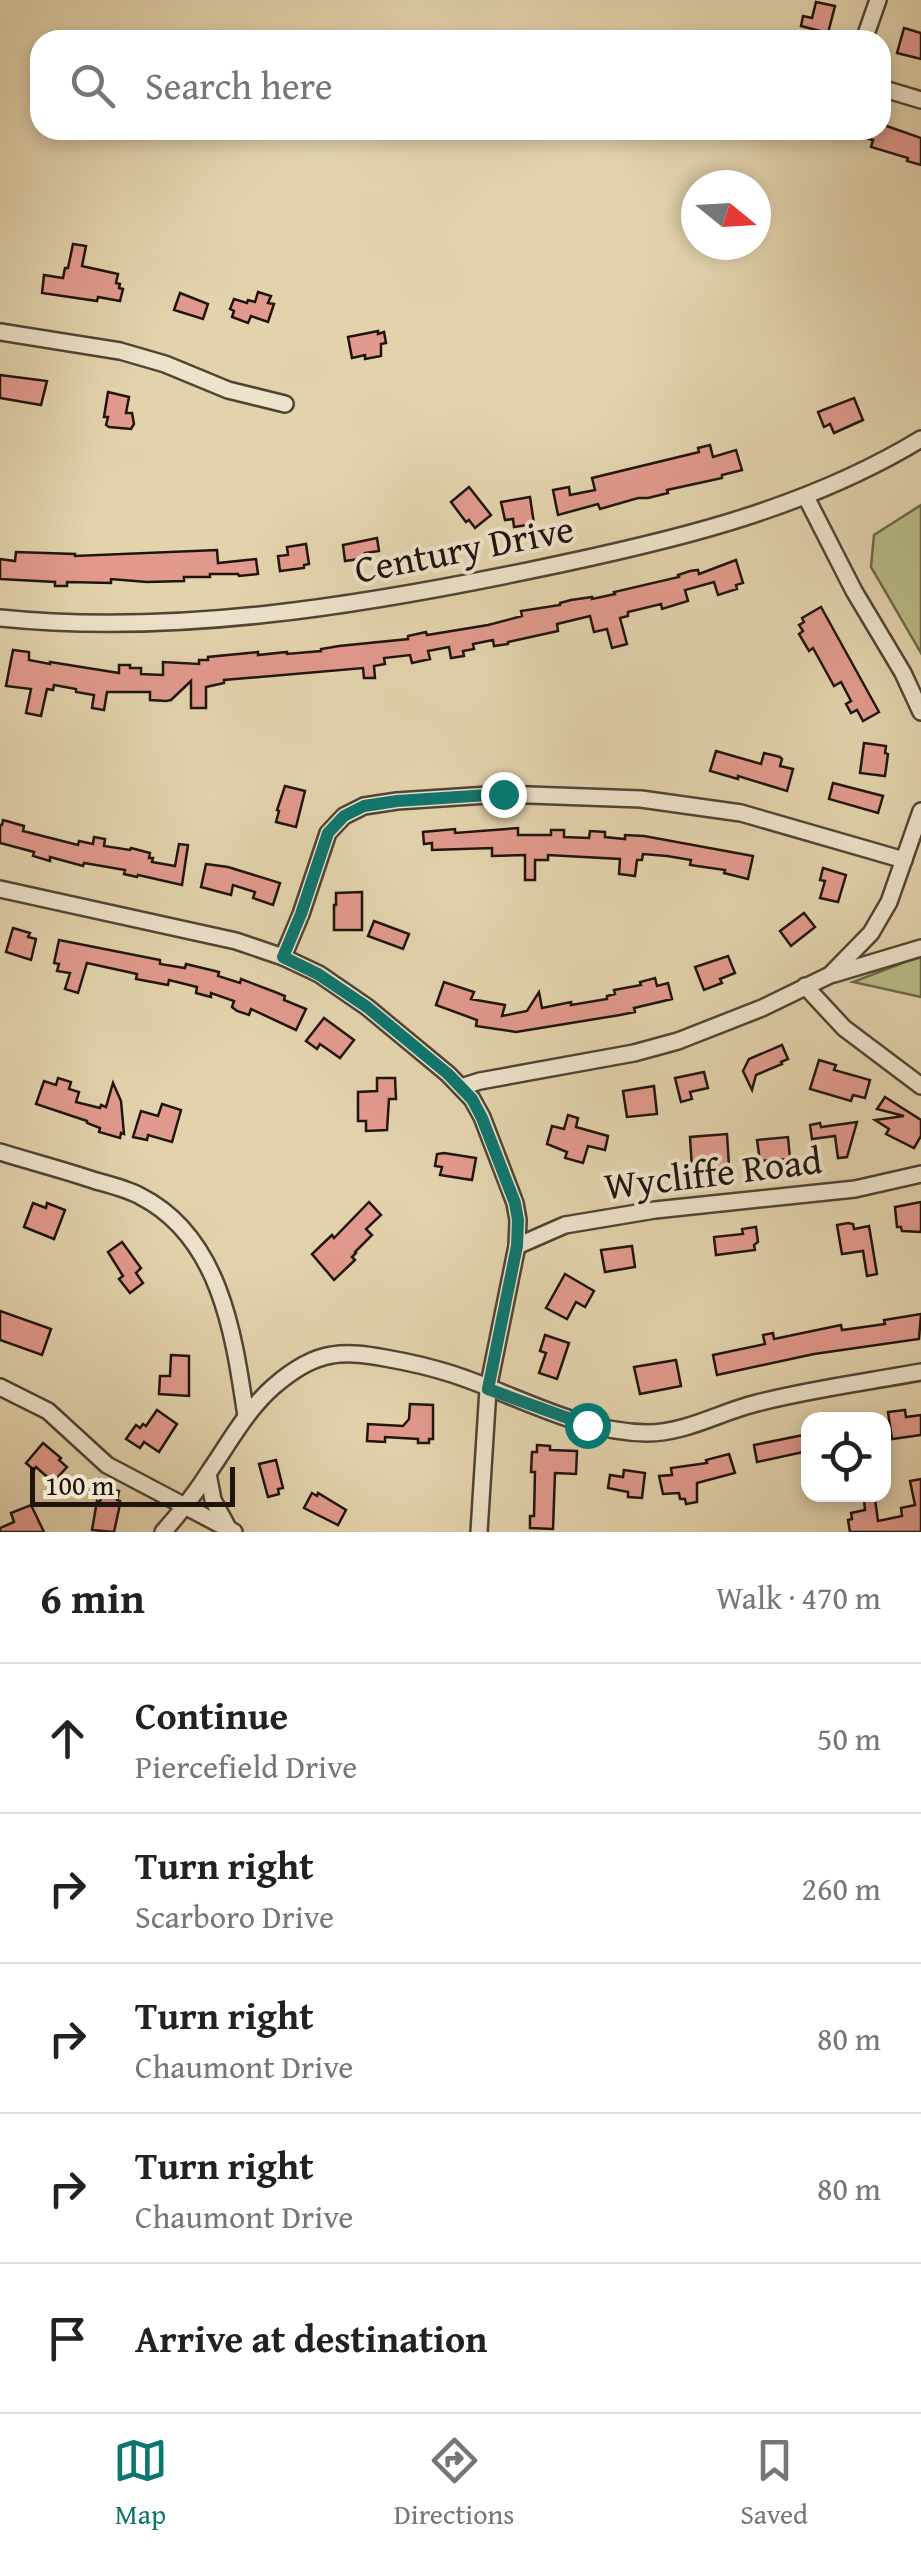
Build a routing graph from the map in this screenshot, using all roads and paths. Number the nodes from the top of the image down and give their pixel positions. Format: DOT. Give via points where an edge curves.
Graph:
graph roads {
  1 [pos="878,0"];
  2 [pos="868,30"];
  3 [pos="891,91"];
  4 [pos="921,100"];
  5 [pos="0,332"];
  6 [pos="285,404"];
  7 [pos="920,440"];
  8 [pos="806,497"];
  9 [pos="0,618"];
  10 [pos="921,712"];
  11 [pos="921,811"];
  12 [pos="904,860"];
  13 [pos="0,889"];
  14 [pos="921,948"];
  15 [pos="283,957"];
  16 [pos="830,976"];
  17 [pos="805,986"];
  18 [pos="921,1086"];
  19 [pos="461,1087"];
  20 [pos="0,1152"];
  21 [pos="921,1174"];
  22 [pos="517,1246"];
  23 [pos="921,1372"];
  24 [pos="0,1388"];
  25 [pos="488,1389"];
  26 [pos="246,1416"];
  27 [pos="208,1474"];
  28 [pos="186,1506"];
  29 [pos="232,1531"];
  30 [pos="163,1532"];
  31 [pos="479,1532"];
  1 -- 2 [label="street"];
  3 -- 4 [label="street"];
  5 -- 6 [label="street" via="120,350"];
  7 -- 8 [label="street, Century Drive"];
  8 -- 9 [label="street, Century Drive" via="660,542 372,601 130,624"];
  8 -- 10 [label="street"];
  11 -- 12 [label="street"];
  12 -- 15 [label="street" via="740,814 642,798 503,794 364,806 328,833"];
  12 -- 16 [label="street" via="871,933"];
  13 -- 15 [label="street"];
  14 -- 16 [label="street"];
  15 -- 19 [label="street" via="367,1007"];
  16 -- 17 [label="street"];
  17 -- 18 [label="street" via="844,1028"];
  17 -- 19 [label="street" via="678,1041"];
  19 -- 22 [label="street" via="482,1118 515,1203"];
  20 -- 26 [label="street" via="136,1194 172,1218 198,1248 222,1296"];
  21 -- 22 [label="street, Wycliffe Road" via="565,1225"];
  22 -- 25 [label="street"];
  23 -- 25 [label="street" via="801,1392 674,1430 646,1432 587,1425"];
  24 -- 28 [label="street" via="48,1412 108,1465"];
  25 -- 26 [label="street" via="414,1363 332,1355 286,1376"];
  25 -- 31 [label="street"];
  26 -- 27 [label="street"];
  27 -- 28 [label="street"];
  27 -- 29 [label="street" via="213,1500"];
  28 -- 29 [label="street"];
  28 -- 30 [label="street"];
}
